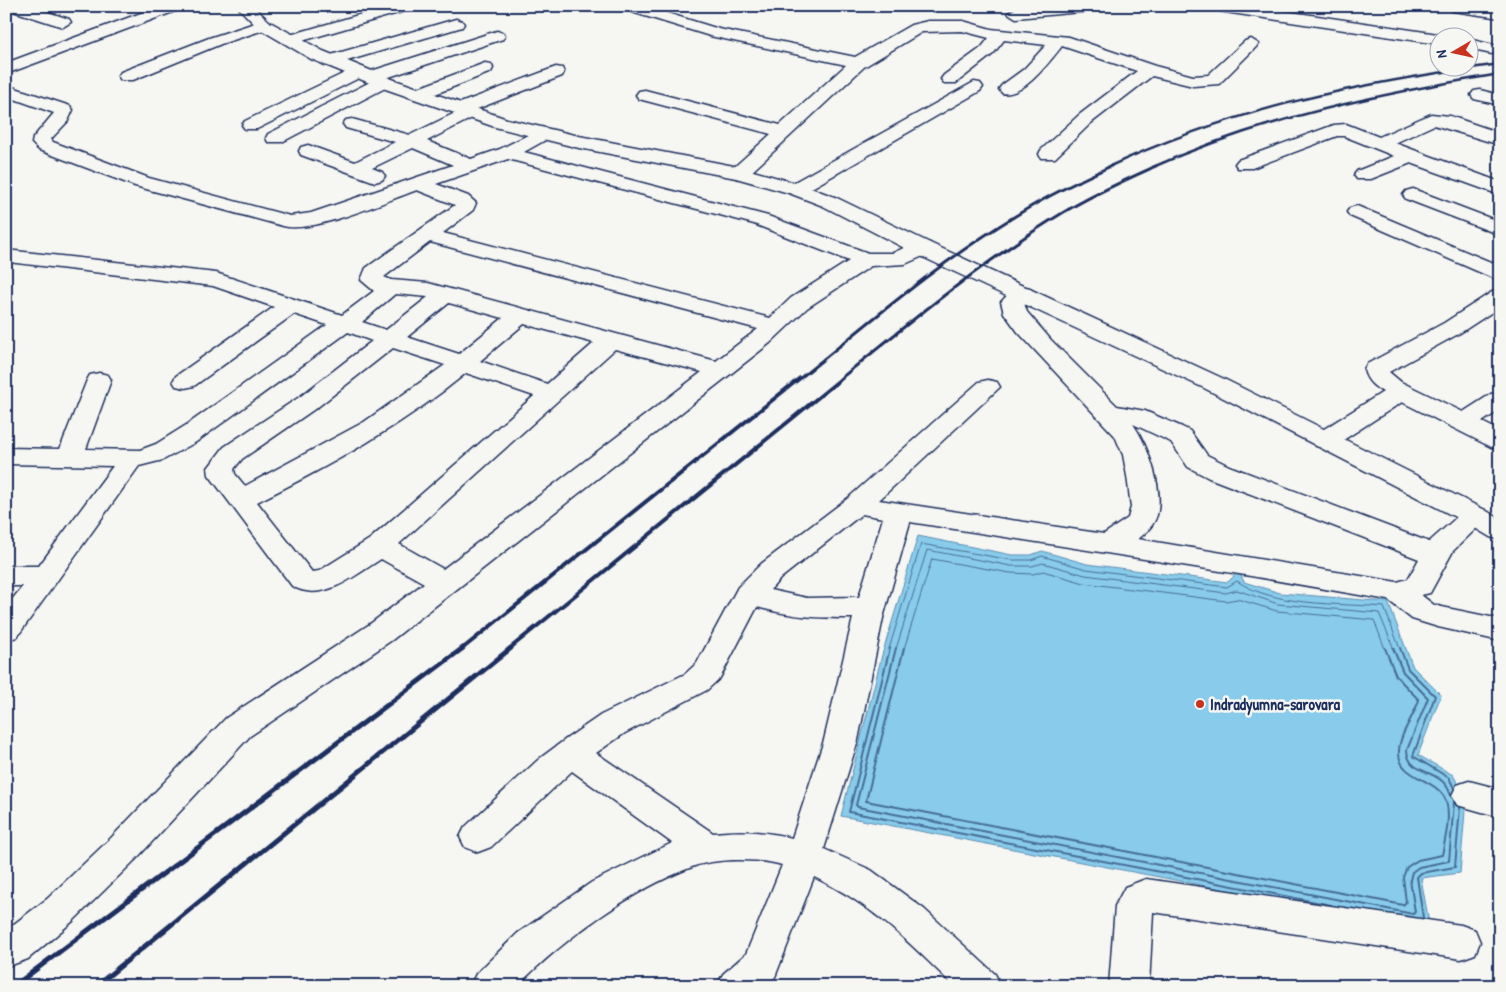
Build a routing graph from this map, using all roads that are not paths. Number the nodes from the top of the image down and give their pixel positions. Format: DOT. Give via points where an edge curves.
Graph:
graph roads {
  1 [pos="12,6"];
  2 [pos="176,6"];
  3 [pos="244,6"];
  4 [pos="407,6"];
  5 [pos="627,6"];
  6 [pos="1092,6"];
  7 [pos="1218,6"];
  8 [pos="1453,6"];
  9 [pos="1021,10"];
  10 [pos="1500,13"];
  11 [pos="967,16"];
  12 [pos="63,22"];
  13 [pos="264,24"];
  14 [pos="456,24"];
  15 [pos="1000,35"];
  16 [pos="497,36"];
  17 [pos="1428,38"];
  18 [pos="289,40"];
  19 [pos="1059,40"];
  20 [pos="1251,44"];
  21 [pos="1478,46"];
  22 [pos="1492,48"];
  23 [pos="330,61"];
  24 [pos="858,64"];
  25 [pos="485,68"];
  26 [pos="6,69"];
  27 [pos="1149,70"];
  28 [pos="556,72"];
  29 [pos="127,76"];
  30 [pos="371,77"];
  31 [pos="950,80"];
  32 [pos="974,87"];
  33 [pos="1008,89"];
  34 [pos="6,90"];
  35 [pos="418,94"];
  36 [pos="645,95"];
  37 [pos="1480,95"];
  38 [pos="1500,100"];
  39 [pos="465,111"];
  40 [pos="352,124"];
  41 [pos="251,125"];
  42 [pos="784,132"];
  43 [pos="542,134"];
  44 [pos="275,138"];
  45 [pos="1500,139"];
  46 [pos="412,141"];
  47 [pos="1380,143"];
  48 [pos="308,151"];
  49 [pos="507,152"];
  50 [pos="1048,154"];
  51 [pos="1411,156"];
  52 [pos="1245,164"];
  53 [pos="469,165"];
  54 [pos="358,168"];
  55 [pos="739,173"];
  56 [pos="1364,175"];
  57 [pos="409,186"];
  58 [pos="796,189"];
  59 [pos="1500,189"];
  60 [pos="1414,195"];
  61 [pos="1357,212"];
  62 [pos="1500,229"];
  63 [pos="427,235"];
  64 [pos="922,248"];
  65 [pos="8,256"];
  66 [pos="866,260"];
  67 [pos="1495,264"];
  68 [pos="387,287"];
  69 [pos="1022,292"];
  70 [pos="445,295"];
  71 [pos="1500,297"];
  72 [pos="290,306"];
  73 [pos="519,316"];
  74 [pos="346,323"];
  75 [pos="775,326"];
  76 [pos="391,338"];
  77 [pos="610,341"];
  78 [pos="464,363"];
  79 [pos="720,370"];
  80 [pos="99,380"];
  81 [pos="185,381"];
  82 [pos="988,387"];
  83 [pos="1401,391"];
  84 [pos="553,394"];
  85 [pos="1500,399"];
  86 [pos="1111,413"];
  87 [pos="1464,423"];
  88 [pos="1325,440"];
  89 [pos="1500,441"];
  90 [pos="6,456"];
  91 [pos="70,458"];
  92 [pos="131,459"];
  93 [pos="240,499"];
  94 [pos="857,504"];
  95 [pos="899,512"];
  96 [pos="1475,516"];
  97 [pos="1500,531"];
  98 [pos="1108,544"];
  99 [pos="380,546"];
  100 [pos="1435,555"];
  101 [pos="6,576"];
  102 [pos="47,576"];
  103 [pos="446,582"];
  104 [pos="1397,592"];
  105 [pos="749,594"];
  106 [pos="871,607"];
  107 [pos="6,629"];
  108 [pos="1500,630"];
  109 [pos="572,753"];
  110 [pos="478,837"];
  111 [pos="708,848"];
  112 [pos="804,856"];
  113 [pos="1461,942"];
  114 [pos="6,950"];
  115 [pos="490,986"];
  116 [pos="737,986"];
  117 [pos="981,986"];
  118 [pos="1129,986"];
  1 -- 12 [label="main road"];
  2 -- 26 [label="main road"];
  3 -- 13 [label="main road"];
  4 -- 18 [label="main road"];
  5 -- 24 [label="main road" via="716,33"];
  6 -- 9 [label="main road"];
  7 -- 17 [label="main road"];
  8 -- 10 [label="main road"];
  9 -- 11 [label="main road" via="998,20"];
  11 -- 15 [label="main road" via="979,32"];
  11 -- 24 [label="main road" via="917,28"];
  13 -- 18 [label="main road"];
  13 -- 29 [label="main road"];
  14 -- 23 [label="main road"];
  15 -- 19 [label="main road"];
  15 -- 31 [label="main road" via="987,51"];
  16 -- 30 [label="main road"];
  18 -- 23 [label="main road"];
  19 -- 27 [label="main road"];
  19 -- 33 [label="main road" via="1030,73"];
  20 -- 27 [label="main road" via="1213,80 1206,82"];
  21 -- 22 [label="main road"];
  23 -- 30 [label="main road"];
  24 -- 42 [label="main road"];
  25 -- 35 [label="main road"];
  27 -- 50 [label="main road" via="1085,119"];
  28 -- 39 [label="main road"];
  30 -- 35 [label="main road"];
  30 -- 41 [label="main road"];
  30 -- 44 [label="main road"];
  32 -- 58 [label="main road"];
  34 -- 57 [label="main road" via="64,110 62,117 42,138 41,143 46,146 142,182 279,221 314,219"];
  35 -- 39 [label="main road"];
  36 -- 42 [label="main road"];
  37 -- 38 [label="main road"];
  39 -- 43 [label="main road"];
  39 -- 46 [label="main road"];
  40 -- 46 [label="main road"];
  42 -- 55 [label="main road"];
  43 -- 49 [label="main road"];
  43 -- 55 [label="main road"];
  45 -- 47 [label="main road" via="1432,119"];
  46 -- 53 [label="main road"];
  46 -- 54 [label="main road"];
  47 -- 51 [label="main road"];
  47 -- 52 [label="main road" via="1353,132 1334,130"];
  48 -- 54 [label="main road"];
  49 -- 53 [label="main road"];
  49 -- 66 [label="main road" via="761,220"];
  51 -- 56 [label="main road"];
  51 -- 59 [label="main road"];
  53 -- 57 [label="main road"];
  54 -- 57 [label="main road"];
  55 -- 58 [label="main road"];
  57 -- 63 [label="main road" via="466,203"];
  58 -- 64 [label="main road" via="859,214"];
  60 -- 62 [label="main road"];
  61 -- 67 [label="main road"];
  63 -- 68 [label="main road" via="372,277"];
  63 -- 75 [label="main road"];
  64 -- 66 [label="main road" via="897,259"];
  64 -- 69 [label="main road"];
  65 -- 72 [label="main road" via="216,280"];
  66 -- 75 [label="main road" via="799,303"];
  68 -- 70 [label="main road" via="420,288"];
  68 -- 74 [label="main road" via="384,294"];
  69 -- 86 [label="main road" via="1012,302 1016,313 1056,359"];
  69 -- 88 [label="main road"];
  70 -- 73 [label="main road"];
  70 -- 76 [label="main road"];
  71 -- 83 [label="main road" via="1376,370 1382,381"];
  72 -- 74 [label="main road"];
  72 -- 81 [label="main road"];
  73 -- 77 [label="main road"];
  73 -- 78 [label="main road"];
  74 -- 76 [label="main road"];
  74 -- 92 [label="main road" via="204,425 160,452"];
  75 -- 79 [label="main road"];
  76 -- 78 [label="main road"];
  76 -- 93 [label="main road" via="310,401 233,453 221,468 222,475"];
  77 -- 79 [label="main road"];
  77 -- 84 [label="main road"];
  78 -- 84 [label="main road"];
  78 -- 93 [label="main road" via="361,436 298,472"];
  79 -- 103 [label="main road"];
  80 -- 91 [label="main road"];
  82 -- 94 [label="main road"];
  83 -- 87 [label="main road"];
  83 -- 88 [label="main road"];
  84 -- 99 [label="main road"];
  85 -- 87 [label="main road"];
  86 -- 98 [label="main road" via="1134,447 1146,504 1144,517 1137,526"];
  86 -- 100 [label="main road" via="1136,416 1173,432 1181,437 1197,461 1218,472"];
  87 -- 89 [label="main road"];
  88 -- 96 [label="main road"];
  90 -- 91 [label="main road"];
  91 -- 92 [label="main road"];
  92 -- 102 [label="main road"];
  93 -- 99 [label="main road" via="302,579 309,583 328,579"];
  94 -- 95 [label="main road"];
  94 -- 105 [label="main road" via="771,571"];
  95 -- 98 [label="main road"];
  95 -- 106 [label="main road"];
  96 -- 97 [label="main road"];
  96 -- 100 [label="main road"];
  98 -- 104 [label="main road"];
  99 -- 103 [label="main road"];
  100 -- 104 [label="main road" via="1419,586"];
  101 -- 102 [label="main road"];
  102 -- 107 [label="main road"];
  103 -- 114 [label="main road" via="381,632 238,727 124,848 60,910"];
  104 -- 108 [label="main road" via="1423,612"];
  105 -- 106 [label="main road" via="790,606"];
  105 -- 109 [label="main road" via="709,670 696,682 613,724"];
  106 -- 112 [label="main road" via="841,740"];
  109 -- 110 [label="main road" via="551,768"];
  109 -- 111 [label="main road"];
  111 -- 112 [label="main road" via="770,848"];
  111 -- 115 [label="main road" via="687,852 605,893 532,945"];
  112 -- 116 [label="main road" via="761,965"];
  112 -- 117 [label="main road" via="858,881 911,920"];
  113 -- 118 [label="main road" via="1146,895 1138,898 1134,906"];
}
